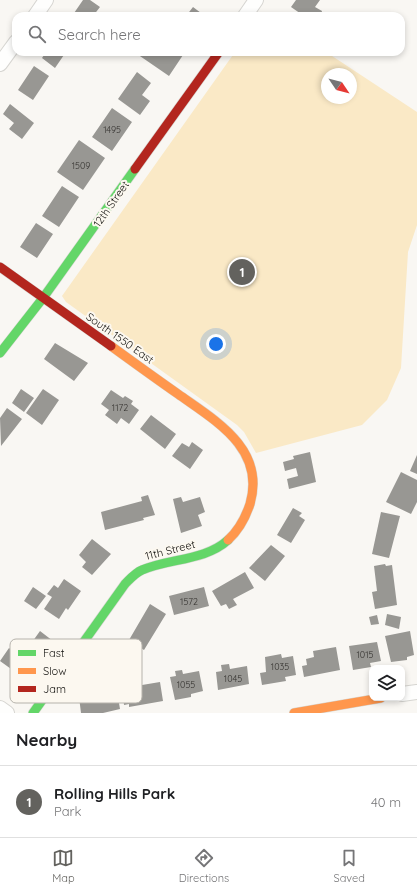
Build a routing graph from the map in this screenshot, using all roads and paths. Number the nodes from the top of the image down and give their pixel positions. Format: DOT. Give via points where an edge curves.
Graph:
graph roads {
  1 [pos="46,0"];
  2 [pos="256,0"];
  3 [pos="38,12"];
  4 [pos="248,12"];
  5 [pos="12,48"];
  6 [pos="216,56"];
  7 [pos="0,64"];
  8 [pos="0,268"];
  9 [pos="44,298"];
  10 [pos="0,353"];
  11 [pos="226,428"];
  12 [pos="86,639"];
  13 [pos="417,692"];
  14 [pos="405,694"];
  15 [pos="369,700"];
  16 [pos="40,703"];
  17 [pos="0,708"];
  18 [pos="7,713"];
  19 [pos="33,713"];
  20 [pos="294,713"];
  1 -- 3 [label="street"];
  2 -- 4 [label="street"];
  5 -- 7 [label="street"];
  6 -- 9 [label="street, 12th Street"];
  8 -- 9 [label="street, South 1550 East"];
  9 -- 10 [label="street, 12th Street"];
  9 -- 11 [label="street, South 1550 East"];
  11 -- 12 [label="street, 11th Street" via="241,445 250,467 253,488 250,508 238,530 223,545 204,554 143,569 125,584"];
  13 -- 14 [label="street"];
  15 -- 20 [label="street"];
  16 -- 19 [label="street, 11th Street"];
  17 -- 18 [label="street"];
}
